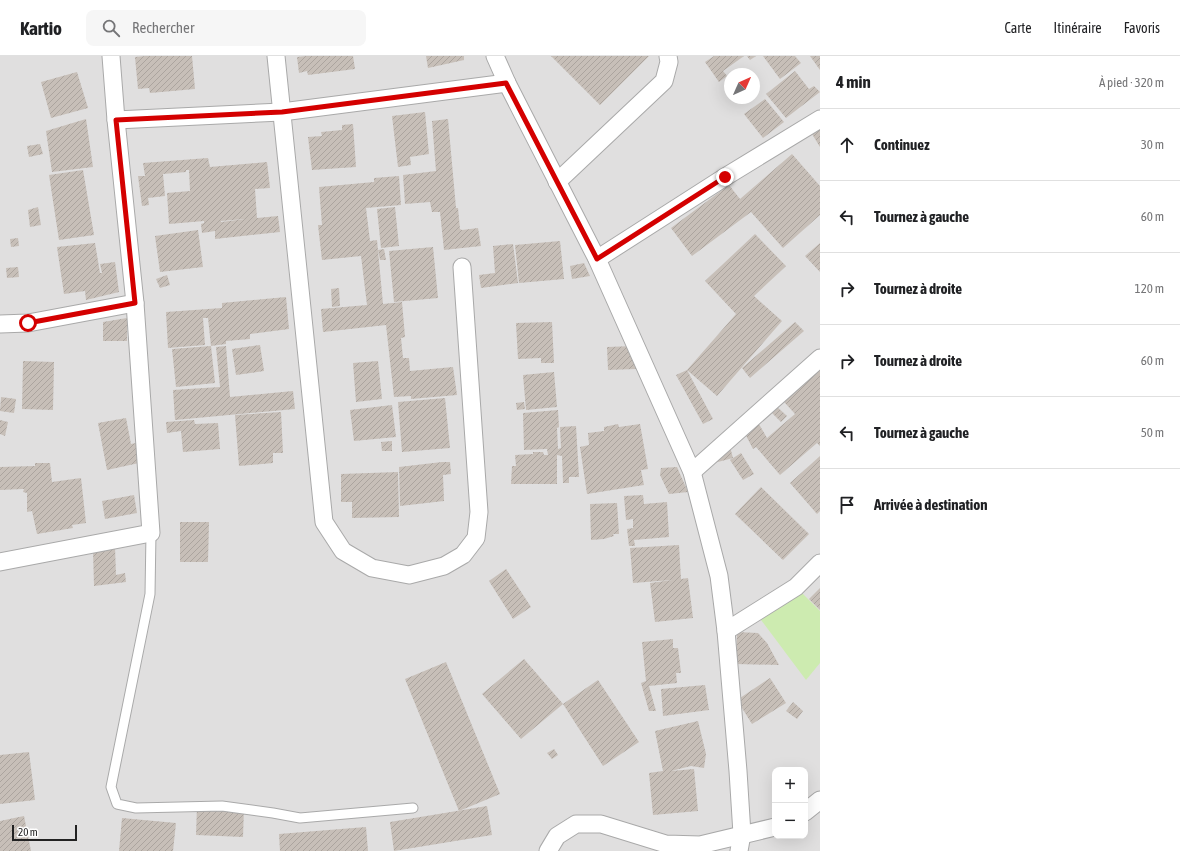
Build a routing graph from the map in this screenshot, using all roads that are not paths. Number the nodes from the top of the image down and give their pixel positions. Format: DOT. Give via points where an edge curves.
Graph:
graph roads {
  1 [pos="111,56"];
  2 [pos="276,56"];
  3 [pos="495,56"];
  4 [pos="668,56"];
  5 [pos="506,83"];
  6 [pos="282,112"];
  7 [pos="820,119"];
  8 [pos="116,120"];
  9 [pos="557,182"];
  10 [pos="597,259"];
  11 [pos="462,267"];
  12 [pos="135,303"];
  13 [pos="0,324"];
  14 [pos="820,358"];
  15 [pos="692,472"];
  16 [pos="151,534"];
  17 [pos="0,562"];
  18 [pos="820,563"];
  19 [pos="726,631"];
  20 [pos="820,800"];
  21 [pos="413,808"];
  22 [pos="808,810"];
  23 [pos="772,828"];
  24 [pos="742,834"];
  25 [pos="548,851"];
  26 [pos="739,851"];
  1 -- 8 [label="street"];
  2 -- 6 [label="street"];
  3 -- 5 [label="street"];
  4 -- 9 [label="street" via="664,81"];
  5 -- 6 [label="street"];
  5 -- 9 [label="street"];
  6 -- 8 [label="street"];
  6 -- 11 [label="street" via="324,522 343,551 372,568 409,575 444,566 463,555 476,538 479,512"];
  7 -- 10 [label="street"];
  8 -- 12 [label="street"];
  9 -- 10 [label="street"];
  10 -- 15 [label="street"];
  12 -- 13 [label="street" via="28,323"];
  12 -- 16 [label="street"];
  14 -- 15 [label="street"];
  15 -- 19 [label="street" via="719,576"];
  16 -- 17 [label="street"];
  16 -- 21 [label="lane" via="150,594 111,787 117,804 136,808 222,806 300,818"];
  18 -- 19 [label="street" via="796,587"];
  19 -- 24 [label="street"];
  20 -- 22 [label="street"];
  23 -- 24 [label="street"];
  24 -- 25 [label="street" via="700,845 666,844 601,824 576,824 557,836"];
  24 -- 26 [label="street"];
}
